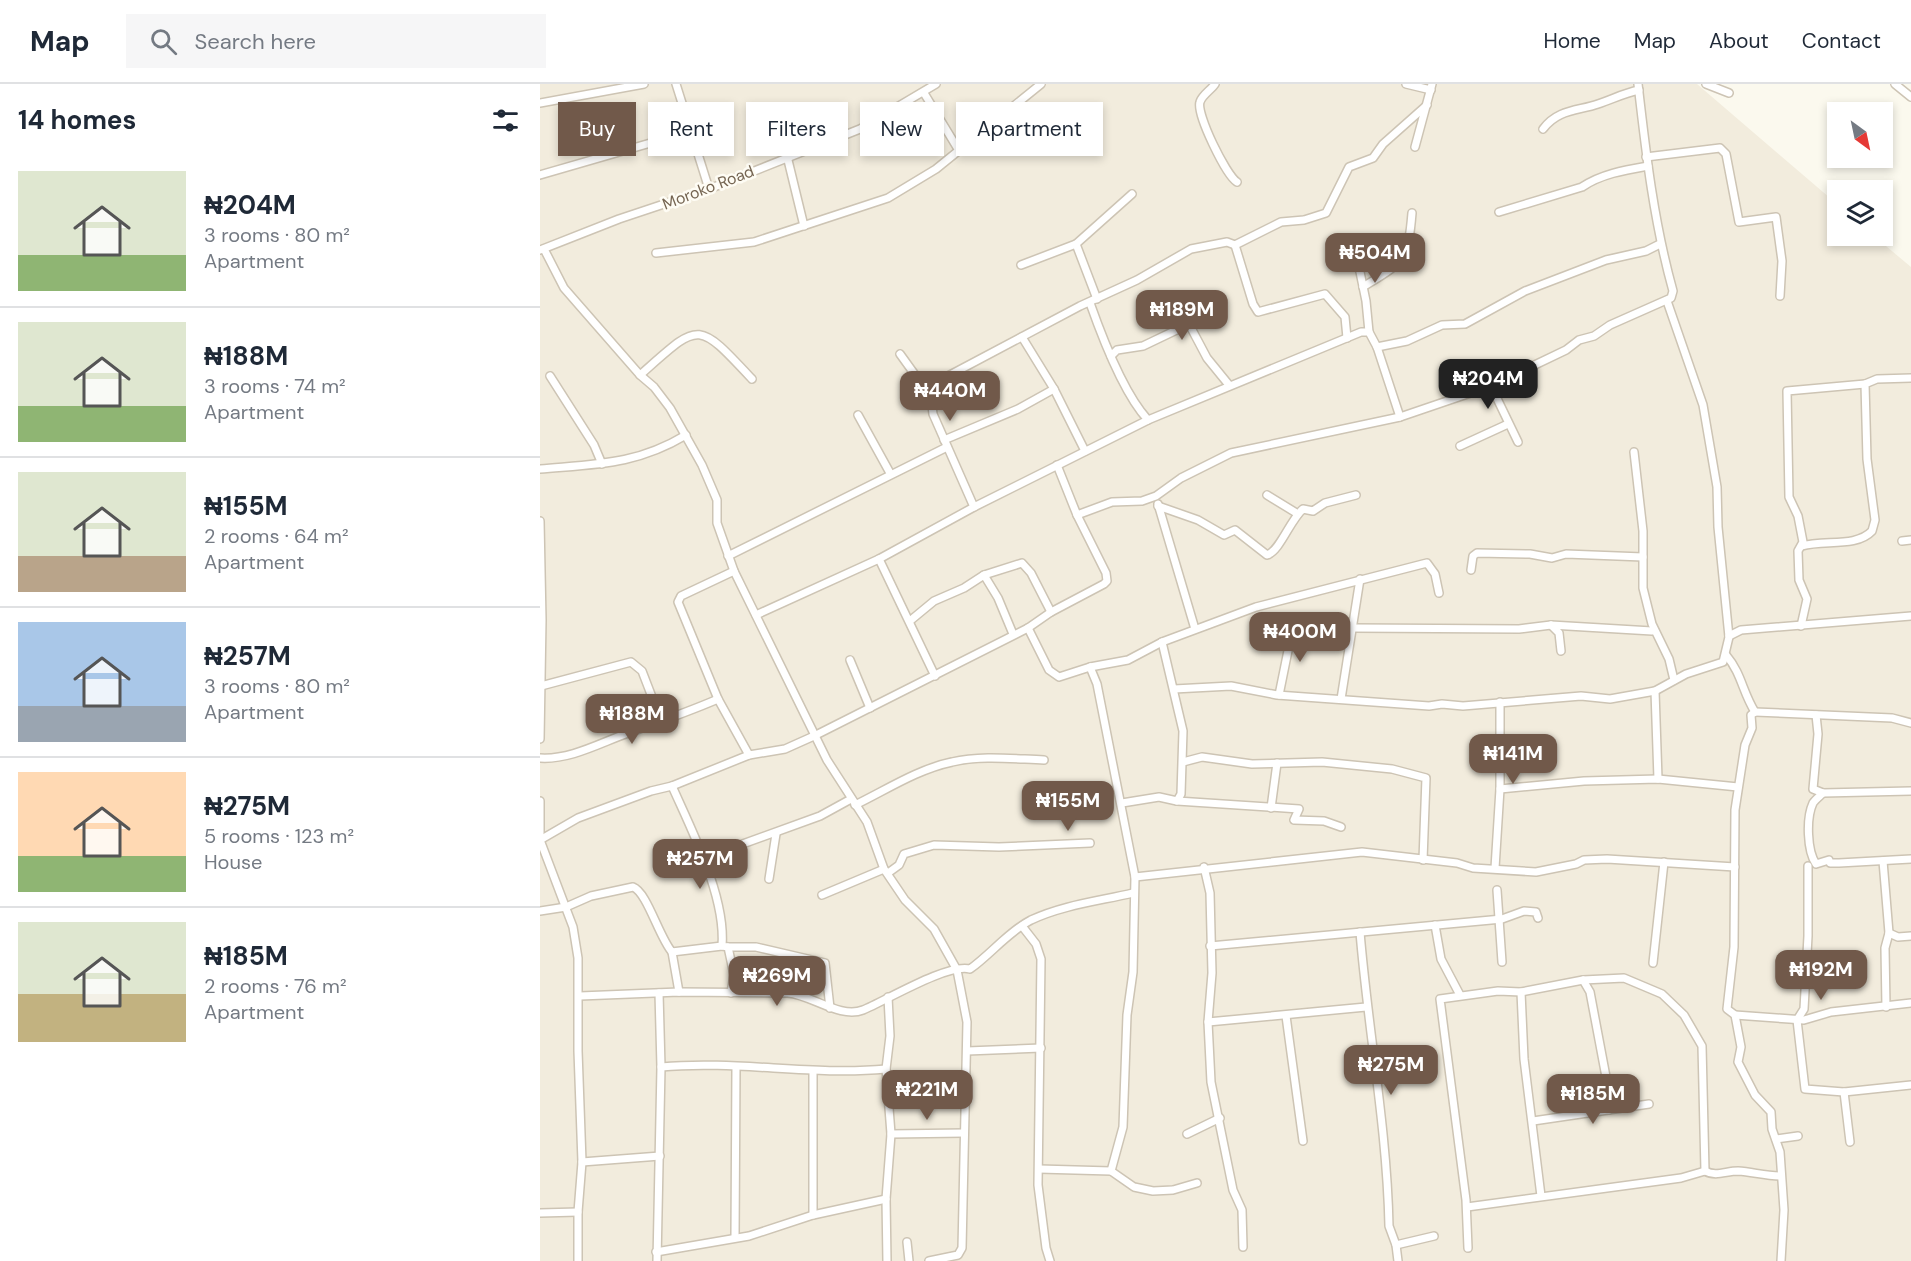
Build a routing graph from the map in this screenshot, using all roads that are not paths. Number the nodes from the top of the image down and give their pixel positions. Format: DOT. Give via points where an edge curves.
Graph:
graph roads {
  1 [pos="644,84"];
  2 [pos="676,84"];
  3 [pos="936,84"];
  4 [pos="1041,84"];
  5 [pos="1215,84"];
  6 [pos="1406,84"];
  7 [pos="1706,84"];
  8 [pos="1895,84"];
  9 [pos="1432,87"];
  10 [pos="1639,87"];
  11 [pos="924,93"];
  12 [pos="1729,93"];
  13 [pos="1911,97"];
  14 [pos="682,102"];
  15 [pos="1018,102"];
  16 [pos="540,104"];
  17 [pos="1427,105"];
  18 [pos="1543,129"];
  19 [pos="848,133"];
  20 [pos="648,144"];
  21 [pos="956,146"];
  22 [pos="1415,147"];
  23 [pos="956,151"];
  24 [pos="699,156"];
  25 [pos="787,156"];
  26 [pos="1646,156"];
  27 [pos="1648,166"];
  28 [pos="540,176"];
  29 [pos="1237,182"];
  30 [pos="709,189"];
  31 [pos="1132,194"];
  32 [pos="1500,212"];
  33 [pos="1412,213"];
  34 [pos="804,226"];
  35 [pos="1353,238"];
  36 [pos="1077,244"];
  37 [pos="1660,244"];
  38 [pos="1235,245"];
  39 [pos="542,249"];
  40 [pos="656,253"];
  41 [pos="1021,265"];
  42 [pos="1363,287"];
  43 [pos="1780,296"];
  44 [pos="1093,301"];
  45 [pos="1666,301"];
  46 [pos="1369,332"];
  47 [pos="1022,337"];
  48 [pos="1347,338"];
  49 [pos="1377,347"];
  50 [pos="900,354"];
  51 [pos="1111,356"];
  52 [pos="640,375"];
  53 [pos="550,376"];
  54 [pos="1911,378"];
  55 [pos="752,379"];
  56 [pos="1865,384"];
  57 [pos="1229,386"];
  58 [pos="1491,386"];
  59 [pos="1054,389"];
  60 [pos="931,397"];
  61 [pos="858,415"];
  62 [pos="1400,417"];
  63 [pos="1148,420"];
  64 [pos="1508,424"];
  65 [pos="686,435"];
  66 [pos="1518,442"];
  67 [pos="945,444"];
  68 [pos="1460,446"];
  69 [pos="1085,451"];
  70 [pos="1634,452"];
  71 [pos="602,464"];
  72 [pos="1057,465"];
  73 [pos="540,469"];
  74 [pos="1049,470"];
  75 [pos="890,474"];
  76 [pos="1062,480"];
  77 [pos="1267,495"];
  78 [pos="1356,495"];
  79 [pos="1156,496"];
  80 [pos="1158,506"];
  81 [pos="974,507"];
  82 [pos="1077,514"];
  83 [pos="1298,514"];
  84 [pos="540,521"];
  85 [pos="1911,540"];
  86 [pos="1902,541"];
  87 [pos="1802,546"];
  88 [pos="728,556"];
  89 [pos="1643,557"];
  90 [pos="879,559"];
  91 [pos="1471,570"];
  92 [pos="734,571"];
  93 [pos="984,574"];
  94 [pos="1360,579"];
  95 [pos="1439,593"];
  96 [pos="1051,612"];
  97 [pos="541,614"];
  98 [pos="756,615"];
  99 [pos="1911,616"];
  100 [pos="911,620"];
  101 [pos="1551,625"];
  102 [pos="1293,626"];
  103 [pos="1801,626"];
  104 [pos="1028,628"];
  105 [pos="1353,628"];
  106 [pos="1195,629"];
  107 [pos="1652,631"];
  108 [pos="1013,634"];
  109 [pos="1729,636"];
  110 [pos="1162,642"];
  111 [pos="1561,651"];
  112 [pos="1726,655"];
  113 [pos="850,660"];
  114 [pos="1090,668"];
  115 [pos="935,676"];
  116 [pos="1674,680"];
  117 [pos="541,686"];
  118 [pos="1174,689"];
  119 [pos="1655,691"];
  120 [pos="1279,695"];
  121 [pos="718,699"];
  122 [pos="1341,699"];
  123 [pos="1500,702"];
  124 [pos="870,708"];
  125 [pos="1755,712"];
  126 [pos="1816,715"];
  127 [pos="662,723"];
  128 [pos="1911,723"];
  129 [pos="814,736"];
  130 [pos="540,739"];
  131 [pos="749,755"];
  132 [pos="540,758"];
  133 [pos="1044,760"];
  134 [pos="1183,762"];
  135 [pos="1277,763"];
  136 [pos="1658,779"];
  137 [pos="672,786"];
  138 [pos="1738,787"];
  139 [pos="1500,789"];
  140 [pos="1911,791"];
  141 [pos="1823,793"];
  142 [pos="540,801"];
  143 [pos="1177,801"];
  144 [pos="853,802"];
  145 [pos="1122,803"];
  146 [pos="1271,808"];
  147 [pos="1341,827"];
  148 [pos="776,834"];
  149 [pos="540,839"];
  150 [pos="1090,843"];
  151 [pos="704,858"];
  152 [pos="1911,859"];
  153 [pos="1423,860"];
  154 [pos="1883,861"];
  155 [pos="1664,862"];
  156 [pos="1808,866"];
  157 [pos="1204,867"];
  158 [pos="1735,867"];
  159 [pos="1495,868"];
  160 [pos="886,871"];
  161 [pos="1135,877"];
  162 [pos="769,879"];
  163 [pos="1497,890"];
  164 [pos="1133,893"];
  165 [pos="822,895"];
  166 [pos="566,907"];
  167 [pos="540,911"];
  168 [pos="1538,918"];
  169 [pos="1435,925"];
  170 [pos="1022,926"];
  171 [pos="1360,932"];
  172 [pos="1889,933"];
  173 [pos="1911,936"];
  174 [pos="1210,946"];
  175 [pos="725,947"];
  176 [pos="672,952"];
  177 [pos="1502,962"];
  178 [pos="1653,963"];
  179 [pos="957,970"];
  180 [pos="1583,980"];
  181 [pos="679,992"];
  182 [pos="1521,992"];
  183 [pos="659,993"];
  184 [pos="731,993"];
  185 [pos="1460,995"];
  186 [pos="580,996"];
  187 [pos="888,997"];
  188 [pos="1911,1005"];
  189 [pos="1366,1007"];
  190 [pos="830,1008"];
  191 [pos="1886,1008"];
  192 [pos="1735,1015"];
  193 [pos="1286,1016"];
  194 [pos="1797,1020"];
  195 [pos="1208,1022"];
  196 [pos="1041,1048"];
  197 [pos="967,1051"];
  198 [pos="661,1067"];
  199 [pos="736,1067"];
  200 [pos="886,1069"];
  201 [pos="813,1072"];
  202 [pos="1911,1085"];
  203 [pos="1844,1092"];
  204 [pos="1649,1104"];
  205 [pos="1609,1110"];
  206 [pos="1220,1118"];
  207 [pos="1533,1121"];
  208 [pos="964,1133"];
  209 [pos="891,1134"];
  210 [pos="1187,1134"];
  211 [pos="1798,1136"];
  212 [pos="1776,1139"];
  213 [pos="1303,1141"];
  214 [pos="1850,1142"];
  215 [pos="660,1156"];
  216 [pos="582,1162"];
  217 [pos="1039,1169"];
  218 [pos="1112,1171"];
  219 [pos="1705,1171"];
  220 [pos="1781,1176"];
  221 [pos="1197,1183"];
  222 [pos="1541,1196"];
  223 [pos="886,1199"];
  224 [pos="1467,1207"];
  225 [pos="578,1212"];
  226 [pos="540,1213"];
  227 [pos="813,1215"];
  228 [pos="1434,1236"];
  229 [pos="735,1238"];
  230 [pos="908,1242"];
  231 [pos="1396,1245"];
  232 [pos="1243,1247"];
  233 [pos="1468,1248"];
  234 [pos="656,1252"];
  235 [pos="578,1261"];
  236 [pos="657,1261"];
  237 [pos="887,1261"];
  238 [pos="909,1261"];
  239 [pos="929,1261"];
  240 [pos="1050,1261"];
  241 [pos="1398,1261"];
  242 [pos="1781,1261"];
  1 -- 16 [label="street"];
  2 -- 14 [label="street"];
  3 -- 11 [label="street, Moroko Road"];
  4 -- 15 [label="street"];
  5 -- 29 [label="street" via="1203,96 1200,109 1222,165"];
  6 -- 9 [label="street"];
  7 -- 12 [label="street"];
  8 -- 13 [label="street"];
  9 -- 17 [label="street"];
  10 -- 18 [label="street" via="1598,104 1569,109"];
  10 -- 26 [label="street"];
  11 -- 19 [label="street, Moroko Road"];
  11 -- 21 [label="street"];
  17 -- 22 [label="street"];
  17 -- 38 [label="street" via="1373,158 1349,166 1326,213 1281,222"];
  20 -- 28 [label="street"];
  23 -- 34 [label="street" via="920,181 888,198"];
  24 -- 30 [label="street"];
  25 -- 30 [label="street, Moroko Road"];
  25 -- 34 [label="street"];
  26 -- 27 [label="street"];
  26 -- 43 [label="street" via="1720,148 1726,154 1739,222 1776,217 1782,261"];
  27 -- 32 [label="street" via="1611,174"];
  27 -- 37 [label="street"];
  30 -- 39 [label="street, Moroko Road"];
  31 -- 36 [label="street"];
  33 -- 42 [label="street" via="1408,249 1401,263"];
  34 -- 40 [label="street" via="754,242"];
  35 -- 42 [label="street"];
  36 -- 41 [label="street"];
  36 -- 44 [label="street"];
  37 -- 45 [label="street" via="1673,291"];
  37 -- 49 [label="street" via="1525,291 1465,324 1442,325 1407,341"];
  38 -- 44 [label="street" via="1227,242 1191,249"];
  38 -- 48 [label="street" via="1258,312 1325,294 1345,317"];
  39 -- 52 [label="street" via="564,288"];
  42 -- 46 [label="street"];
  44 -- 47 [label="street"];
  44 -- 51 [label="street"];
  45 -- 58 [label="street" via="1655,303"];
  45 -- 109 [label="street" via="1704,405 1717,487"];
  46 -- 48 [label="street"];
  46 -- 49 [label="street"];
  47 -- 59 [label="street"];
  47 -- 60 [label="street" via="948,376"];
  48 -- 57 [label="street"];
  49 -- 62 [label="street"];
  50 -- 60 [label="street"];
  51 -- 57 [label="street" via="1190,324 1207,358"];
  51 -- 63 [label="street" via="1138,410"];
  52 -- 55 [label="street" via="679,341 702,334 726,350"];
  52 -- 65 [label="street" via="654,387"];
  53 -- 71 [label="street"];
  54 -- 56 [label="street"];
  56 -- 87 [label="street" via="1866,459 1875,520 1872,531 1858,540"];
  56 -- 87 [label="street" via="1787,391 1789,496 1798,516"];
  57 -- 63 [label="street"];
  58 -- 62 [label="street"];
  58 -- 64 [label="street"];
  59 -- 67 [label="street"];
  59 -- 69 [label="street"];
  60 -- 67 [label="street"];
  61 -- 75 [label="street"];
  62 -- 79 [label="street" via="1231,453 1181,478"];
  63 -- 69 [label="street"];
  64 -- 66 [label="street"];
  64 -- 68 [label="street"];
  65 -- 71 [label="street" via="649,454"];
  65 -- 88 [label="street" via="717,500 717,523"];
  67 -- 75 [label="street"];
  67 -- 81 [label="street"];
  69 -- 72 [label="street"];
  70 -- 89 [label="street"];
  71 -- 73 [label="street"];
  72 -- 74 [label="street"];
  72 -- 76 [label="street"];
  74 -- 76 [label="street"];
  74 -- 81 [label="street"];
  75 -- 88 [label="street"];
  76 -- 82 [label="street"];
  77 -- 83 [label="street"];
  78 -- 83 [label="street" via="1325,503 1313,511 1303,509"];
  79 -- 80 [label="street"];
  79 -- 82 [label="street" via="1142,501 1112,502"];
  80 -- 83 [label="street" via="1198,520 1224,535 1235,530 1267,555 1274,552"];
  80 -- 106 [label="street"];
  81 -- 90 [label="street"];
  82 -- 96 [label="street" via="1107,581"];
  84 -- 97 [label="street"];
  85 -- 86 [label="street"];
  87 -- 103 [label="street" via="1798,551 1799,580 1806,599"];
  88 -- 92 [label="street"];
  89 -- 91 [label="street" via="1566,554 1552,558 1477,553"];
  89 -- 116 [label="street" via="1647,606"];
  90 -- 98 [label="street"];
  90 -- 100 [label="street"];
  92 -- 98 [label="street"];
  92 -- 121 [label="street" via="681,596 678,602"];
  93 -- 96 [label="street" via="1024,564"];
  93 -- 100 [label="street" via="934,601"];
  93 -- 108 [label="street"];
  94 -- 95 [label="street" via="1427,563 1435,574"];
  94 -- 105 [label="street"];
  94 -- 106 [label="street" via="1256,607"];
  96 -- 104 [label="street"];
  97 -- 117 [label="street"];
  98 -- 129 [label="street"];
  99 -- 103 [label="street"];
  100 -- 115 [label="street"];
  101 -- 105 [label="street" via="1519,629"];
  101 -- 107 [label="street"];
  101 -- 111 [label="street" via="1559,633"];
  102 -- 120 [label="street"];
  103 -- 109 [label="street" via="1741,630"];
  104 -- 108 [label="street"];
  104 -- 114 [label="street" via="1052,675 1059,677"];
  105 -- 122 [label="street"];
  106 -- 110 [label="street"];
  108 -- 115 [label="street"];
  109 -- 112 [label="street"];
  110 -- 114 [label="street" via="1128,660"];
  110 -- 118 [label="street"];
  112 -- 116 [label="street" via="1723,662"];
  112 -- 125 [label="street" via="1737,666"];
  113 -- 124 [label="street"];
  114 -- 145 [label="street" via="1097,684"];
  115 -- 124 [label="street"];
  116 -- 119 [label="street"];
  117 -- 127 [label="street" via="631,662 642,671"];
  117 -- 130 [label="street"];
  118 -- 120 [label="street" via="1231,686"];
  118 -- 134 [label="street" via="1183,731"];
  119 -- 123 [label="street" via="1610,699 1581,696"];
  119 -- 136 [label="street"];
  120 -- 122 [label="street"];
  121 -- 127 [label="street"];
  121 -- 131 [label="street"];
  122 -- 123 [label="street" via="1429,706"];
  123 -- 139 [label="street"];
  124 -- 129 [label="street"];
  125 -- 126 [label="street"];
  125 -- 138 [label="street" via="1751,715 1752,728"];
  126 -- 128 [label="street" via="1892,718"];
  126 -- 141 [label="street" via="1813,789"];
  127 -- 132 [label="street" via="565,755"];
  129 -- 131 [label="street" via="785,748"];
  129 -- 144 [label="street"];
  131 -- 137 [label="street"];
  133 -- 144 [label="street" via="952,762"];
  134 -- 135 [label="street" via="1202,757"];
  134 -- 143 [label="street"];
  135 -- 146 [label="street"];
  135 -- 153 [label="street" via="1364,765 1426,778"];
  136 -- 138 [label="street"];
  136 -- 139 [label="street"];
  137 -- 149 [label="street" via="578,818"];
  137 -- 151 [label="street"];
  138 -- 158 [label="street"];
  139 -- 159 [label="street"];
  140 -- 141 [label="street"];
  141 -- 154 [label="street" via="1814,803 1808,835 1816,864 1829,860"];
  142 -- 149 [label="street"];
  143 -- 145 [label="street" via="1159,797"];
  143 -- 146 [label="street"];
  144 -- 148 [label="street"];
  144 -- 160 [label="street" via="874,838"];
  145 -- 161 [label="street"];
  146 -- 147 [label="street" via="1299,809 1294,820 1324,821"];
  148 -- 151 [label="street"];
  148 -- 162 [label="street"];
  149 -- 166 [label="street"];
  150 -- 160 [label="street" via="934,845 904,854 899,866"];
  151 -- 175 [label="street"];
  152 -- 154 [label="street" via="1880,862"];
  153 -- 157 [label="street" via="1362,852"];
  153 -- 159 [label="street"];
  154 -- 172 [label="street"];
  155 -- 158 [label="street"];
  155 -- 159 [label="street" via="1584,860 1536,872"];
  155 -- 178 [label="street"];
  156 -- 194 [label="street" via="1804,1009"];
  157 -- 161 [label="street"];
  157 -- 174 [label="street" via="1210,893"];
  158 -- 192 [label="street" via="1734,947 1727,1009"];
  160 -- 165 [label="street"];
  160 -- 179 [label="street" via="905,900 934,929"];
  161 -- 164 [label="street"];
  163 -- 177 [label="street"];
  164 -- 170 [label="street" via="1043,914"];
  164 -- 218 [label="street" via="1133,972 1127,1016 1123,1127"];
  166 -- 167 [label="street"];
  166 -- 176 [label="street" via="591,896 636,888 643,894 664,943"];
  166 -- 186 [label="street" via="578,958"];
  168 -- 169 [label="street" via="1536,912 1524,911 1502,919"];
  169 -- 171 [label="street"];
  169 -- 185 [label="street" via="1441,959"];
  170 -- 179 [label="street" via="970,969"];
  170 -- 196 [label="street" via="1036,944 1041,959"];
  171 -- 174 [label="street"];
  171 -- 189 [label="street"];
  172 -- 173 [label="street"];
  172 -- 191 [label="street" via="1885,948"];
  174 -- 195 [label="street"];
  175 -- 176 [label="street"];
  175 -- 184 [label="street" via="734,975"];
  175 -- 190 [label="street" via="756,947 825,963"];
  176 -- 181 [label="street"];
  179 -- 187 [label="street"];
  179 -- 197 [label="street" via="967,1022"];
  180 -- 182 [label="street"];
  180 -- 205 [label="street" via="1590,992"];
  180 -- 219 [label="street" via="1624,978 1648,986 1684,1015 1702,1046"];
  181 -- 183 [label="street"];
  181 -- 184 [label="street"];
  182 -- 185 [label="street"];
  182 -- 207 [label="street" via="1524,1059"];
  183 -- 186 [label="street"];
  183 -- 198 [label="street"];
  184 -- 190 [label="street" via="802,994"];
  185 -- 224 [label="street" via="1440,999"];
  186 -- 216 [label="street"];
  187 -- 190 [label="street" via="861,1011"];
  187 -- 200 [label="street" via="890,1036"];
  188 -- 191 [label="street"];
  189 -- 193 [label="street"];
  189 -- 231 [label="street" via="1380,1103 1389,1226"];
  191 -- 194 [label="street" via="1831,1012"];
  192 -- 194 [label="street"];
  192 -- 212 [label="street" via="1741,1047 1738,1062 1755,1095 1771,1112"];
  193 -- 195 [label="street"];
  193 -- 213 [label="street"];
  194 -- 203 [label="street" via="1805,1089"];
  195 -- 206 [label="street" via="1211,1082"];
  196 -- 197 [label="street"];
  196 -- 217 [label="street"];
  197 -- 208 [label="street"];
  198 -- 199 [label="street"];
  198 -- 215 [label="street"];
  199 -- 201 [label="street"];
  199 -- 229 [label="street"];
  200 -- 201 [label="street"];
  200 -- 209 [label="street"];
  201 -- 227 [label="street"];
  202 -- 203 [label="street"];
  203 -- 214 [label="street"];
  204 -- 205 [label="street"];
  205 -- 207 [label="street"];
  206 -- 210 [label="street"];
  206 -- 232 [label="street" via="1233,1190 1242,1210"];
  207 -- 222 [label="street"];
  208 -- 209 [label="street"];
  208 -- 239 [label="street" via="961,1252"];
  209 -- 223 [label="street"];
  211 -- 212 [label="street"];
  212 -- 220 [label="street"];
  215 -- 216 [label="street"];
  215 -- 234 [label="street"];
  216 -- 225 [label="street"];
  217 -- 218 [label="street"];
  217 -- 240 [label="street" via="1042,1221"];
  218 -- 221 [label="street" via="1134,1187 1153,1191"];
  219 -- 220 [label="street"];
  219 -- 222 [label="street" via="1681,1178"];
  220 -- 242 [label="street"];
  222 -- 224 [label="street"];
  223 -- 227 [label="street"];
  223 -- 237 [label="street"];
  224 -- 233 [label="street"];
  225 -- 226 [label="street"];
  225 -- 235 [label="street"];
  227 -- 229 [label="street"];
  228 -- 231 [label="street"];
  229 -- 234 [label="street"];
  230 -- 238 [label="street"];
  231 -- 241 [label="street"];
  234 -- 236 [label="street"];
}
